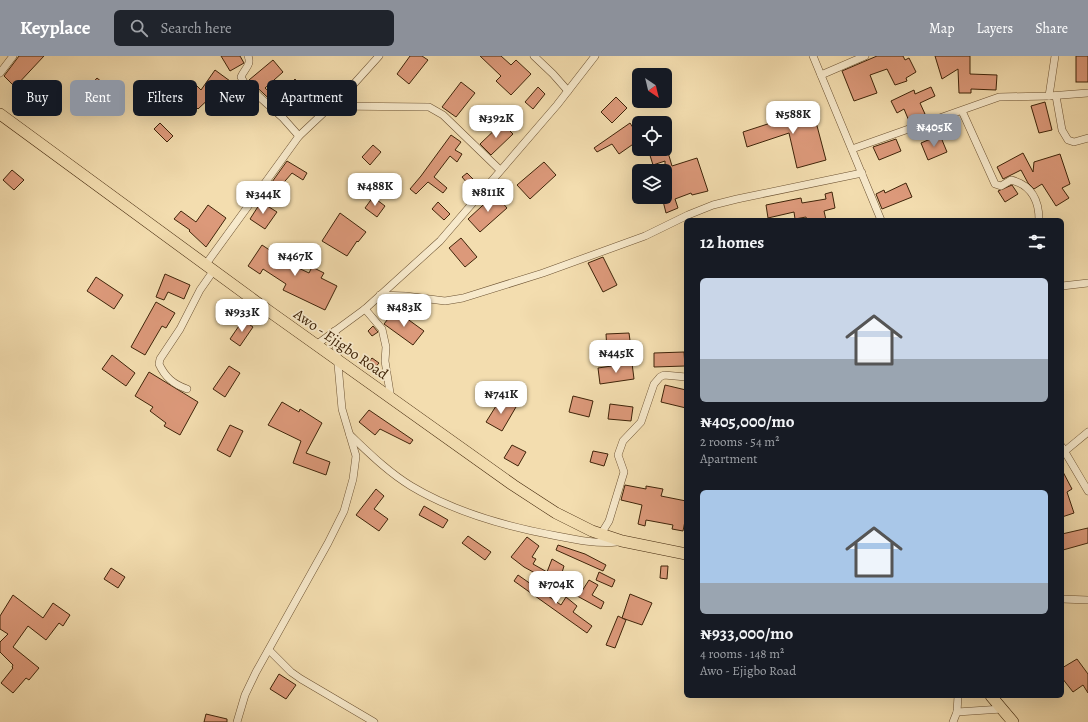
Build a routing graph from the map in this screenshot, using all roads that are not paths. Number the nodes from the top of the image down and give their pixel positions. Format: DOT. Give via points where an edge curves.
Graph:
graph roads {
  1 [pos="13,56"];
  2 [pos="248,56"];
  3 [pos="379,56"];
  4 [pos="534,56"];
  5 [pos="595,56"];
  6 [pos="813,56"];
  7 [pos="865,56"];
  8 [pos="1054,56"];
  9 [pos="0,73"];
  10 [pos="821,75"];
  11 [pos="357,80"];
  12 [pos="568,91"];
  13 [pos="1088,93"];
  14 [pos="1053,96"];
  15 [pos="357,106"];
  16 [pos="962,111"];
  17 [pos="0,114"];
  18 [pos="321,116"];
  19 [pos="299,136"];
  20 [pos="1088,138"];
  21 [pos="852,149"];
  22 [pos="500,170"];
  23 [pos="862,173"];
  24 [pos="880,218"];
  25 [pos="1039,218"];
  26 [pos="210,267"];
  27 [pos="1088,283"];
  28 [pos="1064,286"];
  29 [pos="380,296"];
  30 [pos="365,309"];
  31 [pos="335,332"];
  32 [pos="316,345"];
  33 [pos="338,360"];
  34 [pos="684,376"];
  35 [pos="187,389"];
  36 [pos="391,399"];
  37 [pos="1088,432"];
  38 [pos="349,434"];
  39 [pos="1064,449"];
  40 [pos="1088,491"];
  41 [pos="601,534"];
  42 [pos="622,541"];
  43 [pos="684,554"];
  44 [pos="1064,599"];
  45 [pos="1088,600"];
  46 [pos="268,650"];
  47 [pos="958,698"];
  48 [pos="993,698"];
  49 [pos="1002,709"];
  50 [pos="957,712"];
  51 [pos="237,722"];
  52 [pos="374,722"];
  53 [pos="953,722"];
  54 [pos="1013,722"];
  1 -- 9 [label="street"];
  2 -- 19 [label="street" via="249,65 243,71 242,77 245,84"];
  3 -- 11 [label="street"];
  4 -- 12 [label="street"];
  5 -- 12 [label="street"];
  6 -- 10 [label="street"];
  7 -- 10 [label="street"];
  8 -- 14 [label="street"];
  10 -- 21 [label="street"];
  12 -- 22 [label="street"];
  13 -- 14 [label="street"];
  14 -- 16 [label="street" via="999,97"];
  14 -- 20 [label="street" via="1062,130 1068,140 1074,142"];
  15 -- 22 [label="street" via="429,107 443,115"];
  16 -- 21 [label="street"];
  16 -- 25 [label="street" via="995,184 1001,186 1011,180 1024,184 1032,193"];
  17 -- 26 [label="main road, Awo - Ejigbo Road"];
  18 -- 19 [label="street"];
  19 -- 26 [label="street"];
  21 -- 23 [label="street"];
  22 -- 29 [label="street" via="440,241"];
  23 -- 24 [label="street"];
  23 -- 29 [label="street" via="713,205 645,236 543,273 463,298 445,300"];
  26 -- 32 [label="main road, Awo - Ejigbo Road"];
  26 -- 35 [label="street" via="180,330 159,364 168,379 175,385"];
  27 -- 28 [label="street"];
  29 -- 30 [label="street"];
  30 -- 31 [label="street"];
  30 -- 36 [label="street" via="382,329"];
  31 -- 32 [label="street"];
  31 -- 33 [label="street"];
  32 -- 33 [label="main road, Awo - Ejigbo Road"];
  33 -- 36 [label="main road, Awo - Ejigbo Road"];
  33 -- 38 [label="street" via="342,409"];
  34 -- 41 [label="street" via="660,377 654,384 641,422 623,441 618,455 624,472 609,521"];
  36 -- 41 [label="main road, Awo - Ejigbo Road" via="556,513"];
  37 -- 39 [label="street"];
  38 -- 42 [label="street" via="394,475 410,486 465,510 525,530 605,543"];
  38 -- 46 [label="street" via="356,456 356,467 344,511"];
  39 -- 40 [label="street"];
  41 -- 42 [label="main road, Awo - Ejigbo Road"];
  42 -- 43 [label="main road, Awo - Ejigbo Road"];
  44 -- 45 [label="street"];
  46 -- 51 [label="street" via="245,695"];
  46 -- 52 [label="street" via="296,675"];
  47 -- 50 [label="street"];
  48 -- 49 [label="main road"];
  49 -- 50 [label="street"];
  49 -- 54 [label="main road"];
  50 -- 53 [label="street"];
}
